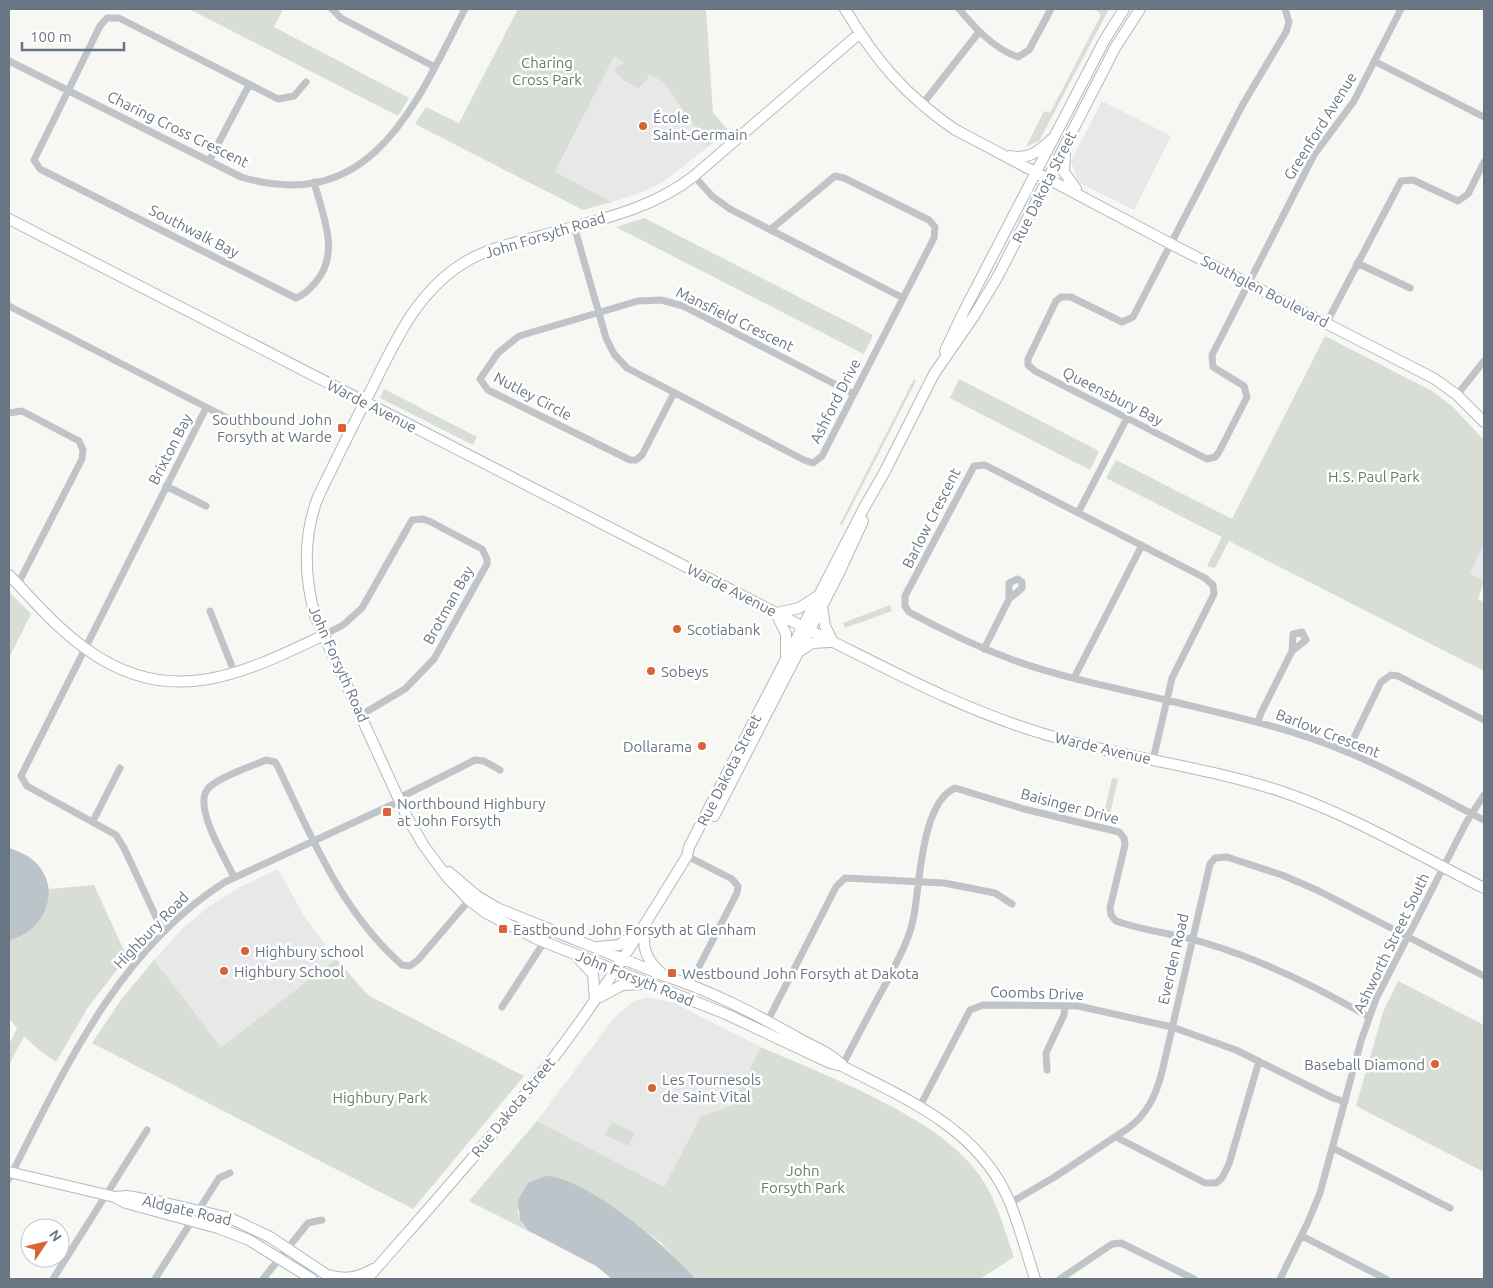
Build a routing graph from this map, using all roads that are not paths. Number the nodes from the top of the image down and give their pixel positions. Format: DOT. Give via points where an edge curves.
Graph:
graph roads {
  1 [pos="332,9"];
  2 [pos="465,9"];
  3 [pos="845,9"];
  4 [pos="959,9"];
  5 [pos="1051,9"];
  6 [pos="1124,9"];
  7 [pos="1140,9"];
  8 [pos="1285,9"];
  9 [pos="1400,9"];
  10 [pos="979,32"];
  11 [pos="860,33"];
  12 [pos="9,61"];
  13 [pos="1374,61"];
  14 [pos="435,67"];
  15 [pos="306,82"];
  16 [pos="249,85"];
  17 [pos="68,90"];
  18 [pos="921,106"];
  19 [pos="1484,117"];
  20 [pos="1058,133"];
  21 [pos="1066,144"];
  22 [pos="1000,154"];
  23 [pos="209,161"];
  24 [pos="1484,162"];
  25 [pos="1037,172"];
  26 [pos="694,176"];
  27 [pos="1049,178"];
  28 [pos="314,182"];
  29 [pos="1092,202"];
  30 [pos="9,219"];
  31 [pos="574,226"];
  32 [pos="770,230"];
  33 [pos="1171,244"];
  34 [pos="1357,262"];
  35 [pos="1248,284"];
  36 [pos="1410,288"];
  37 [pos="903,298"];
  38 [pos="9,306"];
  39 [pos="598,312"];
  40 [pos="1327,322"];
  41 [pos="942,361"];
  42 [pos="1484,361"];
  43 [pos="674,394"];
  44 [pos="854,394"];
  45 [pos="1457,394"];
  46 [pos="365,402"];
  47 [pos="206,408"];
  48 [pos="9,414"];
  49 [pos="1127,418"];
  50 [pos="1484,422"];
  51 [pos="239,424"];
  52 [pos="166,486"];
  53 [pos="206,506"];
  54 [pos="1078,513"];
  55 [pos="1142,545"];
  56 [pos="9,575"];
  57 [pos="18,584"];
  58 [pos="1009,600"];
  59 [pos="821,601"];
  60 [pos="210,612"];
  61 [pos="776,613"];
  62 [pos="806,628"];
  63 [pos="324,635"];
  64 [pos="834,642"];
  65 [pos="84,648"];
  66 [pos="984,649"];
  67 [pos="1292,652"];
  68 [pos="797,654"];
  69 [pos="786,660"];
  70 [pos="235,674"];
  71 [pos="1074,678"];
  72 [pos="1166,700"];
  73 [pos="361,715"];
  74 [pos="1484,720"];
  75 [pos="1258,722"];
  76 [pos="1347,752"];
  77 [pos="1153,760"];
  78 [pos="120,768"];
  79 [pos="500,770"];
  80 [pos="1484,795"];
  81 [pos="399,800"];
  82 [pos="1472,813"];
  83 [pos="1484,820"];
  84 [pos="93,822"];
  85 [pos="313,840"];
  86 [pos="687,856"];
  87 [pos="1443,867"];
  88 [pos="234,877"];
  89 [pos="919,880"];
  90 [pos="1484,888"];
  91 [pos="472,897"];
  92 [pos="1012,904"];
  93 [pos="645,925"];
  94 [pos="164,932"];
  95 [pos="1408,936"];
  96 [pos="546,939"];
  97 [pos="1192,939"];
  98 [pos="593,947"];
  99 [pos="574,954"];
  100 [pos="624,960"];
  101 [pos="616,971"];
  102 [pos="665,976"];
  103 [pos="1484,976"];
  104 [pos="650,984"];
  105 [pos="690,984"];
  106 [pos="595,1001"];
  107 [pos="1065,1006"];
  108 [pos="502,1007"];
  109 [pos="1370,1017"];
  110 [pos="767,1021"];
  111 [pos="1172,1027"];
  112 [pos="762,1032"];
  113 [pos="1259,1061"];
  114 [pos="842,1066"];
  115 [pos="1047,1070"];
  116 [pos="1345,1102"];
  117 [pos="920,1106"];
  118 [pos="146,1130"];
  119 [pos="1116,1137"];
  120 [pos="1332,1148"];
  121 [pos="230,1173"];
  122 [pos="10,1175"];
  123 [pos="110,1196"];
  124 [pos="1010,1203"];
  125 [pos="1450,1208"];
  126 [pos="195,1215"];
  127 [pos="322,1220"];
  128 [pos="1302,1236"];
  129 [pos="283,1253"];
  130 [pos="380,1264"];
  131 [pos="330,1277"];
  132 [pos="53,1279"];
  133 [pos="155,1279"];
  134 [pos="263,1279"];
  135 [pos="312,1279"];
  136 [pos="367,1279"];
  137 [pos="375,1279"];
  138 [pos="1035,1279"];
  139 [pos="1060,1279"];
  140 [pos="1194,1279"];
  141 [pos="1280,1279"];
  142 [pos="1386,1279"];
  1 -- 14 [label="street" via="341,18"];
  2 -- 14 [label="street, Charing Cross Crescent"];
  3 -- 11 [label="street, Southglen Boulevard"];
  4 -- 10 [label="street"];
  5 -- 10 [label="street" via="1031,48 1022,56 1010,54"];
  6 -- 20 [label="street, Rue Dakota Street"];
  7 -- 21 [label="street, Rue Dakota Street" via="1115,48"];
  8 -- 33 [label="street" via="1289,22 1286,32 1243,104"];
  9 -- 13 [label="street, Greenford Avenue"];
  10 -- 18 [label="street"];
  11 -- 18 [label="street, Southglen Boulevard" via="891,76"];
  11 -- 26 [label="street, John Forsyth Road"];
  12 -- 17 [label="street, Charing Cross Crescent"];
  13 -- 19 [label="street"];
  13 -- 35 [label="street, Greenford Avenue" via="1350,108 1314,156"];
  14 -- 28 [label="street, Charing Cross Crescent" via="413,110 382,147 359,165 337,176"];
  15 -- 16 [label="street" via="294,96 284,99 272,97"];
  16 -- 17 [label="street" via="113,17 100,26"];
  16 -- 23 [label="street"];
  17 -- 23 [label="street, Charing Cross Crescent"];
  17 -- 28 [label="street, Southwalk Bay" via="35,156 40,169 292,298 302,296 312,286 324,271 329,257 329,240"];
  18 -- 22 [label="street, Southglen Boulevard" via="954,129"];
  20 -- 22 [label="street" via="1031,155 1019,158"];
  20 -- 25 [label="street, Rue Dakota Street"];
  21 -- 27 [label="street, Rue Dakota Street"];
  21 -- 29 [label="street" via="1063,166 1066,177"];
  22 -- 25 [label="street, Southglen Boulevard"];
  23 -- 28 [label="street, Charing Cross Crescent" via="241,178 270,185 298,186"];
  24 -- 34 [label="street" via="1468,194 1458,201 1413,180 1401,181"];
  25 -- 27 [label="street, Southglen Boulevard"];
  25 -- 41 [label="street, Rue Dakota Street" via="962,313"];
  26 -- 31 [label="street, John Forsyth Road" via="670,193 645,204"];
  26 -- 32 [label="street" via="720,203"];
  27 -- 29 [label="street, Southglen Boulevard"];
  27 -- 41 [label="street, Rue Dakota Street" via="994,283"];
  29 -- 33 [label="street, Southglen Boulevard"];
  30 -- 46 [label="street, Warde Avenue"];
  31 -- 39 [label="street, Ashford Drive"];
  31 -- 46 [label="street, John Forsyth Road" via="486,252 449,273 408,319"];
  32 -- 37 [label="street"];
  32 -- 37 [label="street, Ashford Drive" via="835,176 929,220 935,227 934,238"];
  33 -- 35 [label="street, Southglen Boulevard"];
  33 -- 49 [label="street, Queensbury Bay" via="1133,317 1122,322 1075,298 1064,296 1056,301 1028,356 1028,365 1035,371"];
  34 -- 36 [label="street"];
  34 -- 40 [label="street"];
  35 -- 40 [label="street, Southglen Boulevard"];
  35 -- 49 [label="street, Queensbury Bay" via="1211,360 1215,370 1241,384 1247,395 1217,455 1203,458"];
  37 -- 44 [label="street, Ashford Drive"];
  38 -- 47 [label="street, Brixton Bay"];
  39 -- 43 [label="street, Ashford Drive" via="606,338 618,359 632,371"];
  39 -- 43 [label="street, Nutley Circle" via="519,336 505,345 489,363 481,375 481,383 488,390 630,460 642,455"];
  39 -- 44 [label="street, Mansfield Crescent" via="645,300 672,302"];
  40 -- 45 [label="street, Southglen Boulevard"];
  41 -- 59 [label="street, Rue Dakota Street" via="879,482 853,545"];
  42 -- 45 [label="street"];
  43 -- 44 [label="street, Ashford Drive" via="813,463 822,456"];
  45 -- 50 [label="street, Southglen Boulevard"];
  46 -- 61 [label="street, Warde Avenue"];
  46 -- 63 [label="street, John Forsyth Road" via="318,497 308,529 309,595"];
  47 -- 51 [label="street"];
  47 -- 52 [label="street, Brixton Bay"];
  48 -- 57 [label="street" via="22,411 79,441 84,450"];
  49 -- 54 [label="street"];
  52 -- 53 [label="street"];
  52 -- 65 [label="street, Brixton Bay"];
  54 -- 55 [label="street, Barlow Crescent"];
  54 -- 66 [label="street, Barlow Crescent" via="985,465 976,465 970,470 904,602 911,613"];
  55 -- 71 [label="street"];
  55 -- 72 [label="street, Barlow Crescent" via="1208,579 1214,589 1213,597 1176,669"];
  56 -- 57 [label="street"];
  57 -- 65 [label="street"];
  58 -- 66 [label="street"];
  59 -- 61 [label="street"];
  59 -- 62 [label="street, Rue Dakota Street"];
  59 -- 64 [label="street" via="825,626"];
  60 -- 70 [label="street"];
  61 -- 62 [label="street, Warde Avenue"];
  61 -- 69 [label="street" via="786,634"];
  62 -- 64 [label="street, Warde Avenue"];
  62 -- 68 [label="street, Rue Dakota Street"];
  62 -- 69 [label="street, Rue Dakota Street"];
  63 -- 70 [label="street"];
  63 -- 73 [label="street, John Forsyth Road"];
  63 -- 73 [label="street, Brotman Bay" via="362,608 412,520 431,522 482,549 486,555 487,564 434,659 405,689"];
  64 -- 68 [label="street" via="812,643"];
  64 -- 77 [label="street, Warde Avenue" via="984,715 1046,735"];
  65 -- 70 [label="street" via="107,663 154,679 187,682"];
  65 -- 84 [label="street, Brixton Bay" via="21,776 27,786"];
  66 -- 71 [label="street, Barlow Crescent"];
  67 -- 75 [label="street"];
  68 -- 86 [label="street, Rue Dakota Street" via="706,829 695,849"];
  69 -- 86 [label="street, Rue Dakota Street"];
  71 -- 72 [label="street, Barlow Crescent"];
  72 -- 75 [label="street, Barlow Crescent"];
  72 -- 77 [label="street, Barlow Crescent"];
  73 -- 81 [label="street, John Forsyth Road"];
  74 -- 76 [label="street" via="1398,676 1390,675 1381,682"];
  75 -- 76 [label="street, Barlow Crescent"];
  76 -- 82 [label="street, Barlow Crescent"];
  77 -- 87 [label="street, Warde Avenue" via="1245,780 1304,800"];
  78 -- 84 [label="street"];
  79 -- 81 [label="street, Highbury Road" via="484,760 475,760"];
  80 -- 82 [label="street, Ashworth Street South"];
  81 -- 85 [label="street, Highbury Road"];
  81 -- 91 [label="street, John Forsyth Road" via="424,846 442,869 450,872"];
  82 -- 83 [label="street, Barlow Crescent"];
  82 -- 87 [label="street, Ashworth Street South"];
  84 -- 94 [label="street" via="116,835"];
  85 -- 88 [label="street, Highbury Road"];
  85 -- 88 [label="street" via="275,762 266,760 218,781 207,790 204,810"];
  85 -- 91 [label="street" via="356,916 402,965 415,964"];
  86 -- 93 [label="street, Rue Dakota Street"];
  86 -- 105 [label="street, John Forsyth Road" via="732,878 738,886"];
  87 -- 90 [label="street, Warde Avenue"];
  87 -- 95 [label="street, Ashworth Street South"];
  88 -- 94 [label="street, Highbury Road" via="201,898"];
  89 -- 92 [label="street" via="995,893"];
  89 -- 97 [label="street, Baisinger Drive" via="922,850 931,821 948,793 958,788 1024,809 1119,832 1125,845 1111,915 1120,922"];
  89 -- 110 [label="street" via="853,877 840,882"];
  89 -- 114 [label="street, Baisinger Drive" via="914,918 903,950"];
  91 -- 96 [label="street, John Forsyth Road" via="506,925"];
  91 -- 98 [label="street, John Forsyth Road"];
  93 -- 98 [label="street" via="620,945"];
  93 -- 100 [label="street, Rue Dakota Street"];
  93 -- 102 [label="street" via="646,957"];
  94 -- 122 [label="street, Highbury Road" via="122,980 90,1026"];
  95 -- 97 [label="street, Everden Road" via="1301,883 1223,856 1210,864"];
  95 -- 103 [label="street"];
  95 -- 109 [label="street, Ashworth Street South"];
  96 -- 99 [label="street, John Forsyth Road"];
  96 -- 108 [label="street"];
  97 -- 109 [label="street, Baisinger Drive" via="1270,965"];
  97 -- 111 [label="street, Everden Road"];
  98 -- 100 [label="street, John Forsyth Road"];
  99 -- 101 [label="street, John Forsyth Road"];
  99 -- 106 [label="street" via="593,974"];
  100 -- 101 [label="street, Rue Dakota Street"];
  100 -- 102 [label="street, John Forsyth Road"];
  101 -- 104 [label="street, John Forsyth Road"];
  101 -- 106 [label="street, Rue Dakota Street"];
  102 -- 105 [label="street, John Forsyth Road"];
  104 -- 106 [label="street" via="622,985"];
  104 -- 112 [label="street, John Forsyth Road"];
  105 -- 110 [label="street, John Forsyth Road"];
  106 -- 130 [label="street, Rue Dakota Street" via="510,1113"];
  107 -- 111 [label="street, Coombs Drive" via="1090,1008"];
  107 -- 115 [label="street" via="1046,1053"];
  107 -- 117 [label="street, Coombs Drive" via="982,1004 973,1007"];
  109 -- 116 [label="street, Ashworth Street South"];
  110 -- 112 [label="street"];
  110 -- 114 [label="street, John Forsyth Road" via="832,1057"];
  111 -- 113 [label="street, Coombs Drive" via="1216,1041"];
  111 -- 119 [label="street, Everden Road" via="1151,1104 1136,1123"];
  112 -- 114 [label="street, John Forsyth Road"];
  113 -- 116 [label="street, Coombs Drive"];
  113 -- 119 [label="street" via="1230,1158 1222,1178 1216,1183 1205,1183"];
  114 -- 117 [label="street, John Forsyth Road"];
  116 -- 120 [label="street, Ashworth Street South"];
  117 -- 124 [label="street, John Forsyth Road" via="948,1124 979,1152 998,1178"];
  118 -- 123 [label="street"];
  119 -- 124 [label="street, Everden Road"];
  120 -- 125 [label="street"];
  120 -- 128 [label="street, Ashworth Street South" via="1320,1193"];
  121 -- 126 [label="street" via="219,1178"];
  122 -- 123 [label="street, Aldgate Road"];
  123 -- 126 [label="street, Aldgate Road" via="126,1203"];
  123 -- 132 [label="street"];
  124 -- 138 [label="street, John Forsyth Road"];
  126 -- 129 [label="street, Aldgate Road"];
  126 -- 133 [label="street"];
  127 -- 129 [label="street" via="308,1223"];
  128 -- 141 [label="street, Ashworth Street South"];
  128 -- 142 [label="street"];
  129 -- 131 [label="street, Aldgate Road"];
  129 -- 134 [label="street"];
  129 -- 135 [label="street, Aldgate Road"];
  130 -- 131 [label="street" via="354,1277"];
  130 -- 136 [label="street, Rue Dakota Street"];
  130 -- 137 [label="street"];
  139 -- 140 [label="street" via="1112,1244 1121,1243"];
}
